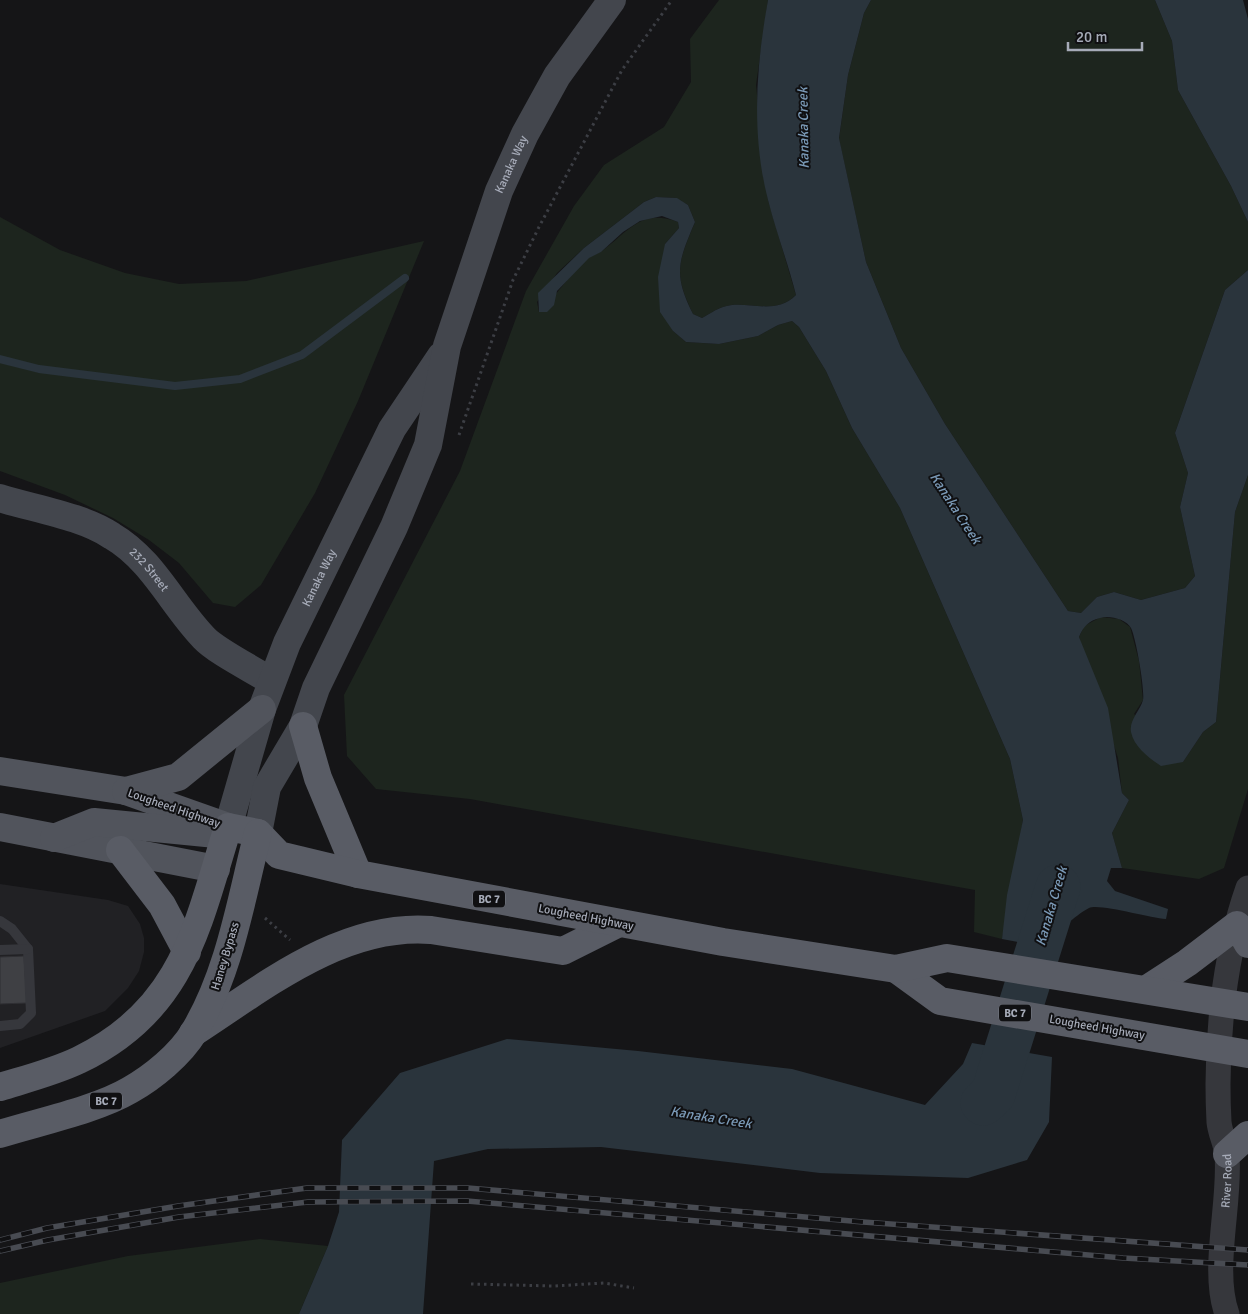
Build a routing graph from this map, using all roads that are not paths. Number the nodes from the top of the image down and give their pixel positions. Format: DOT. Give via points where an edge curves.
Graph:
graph roads {
  1 [pos="612,0"];
  2 [pos="447,346"];
  3 [pos="0,498"];
  4 [pos="271,681"];
  5 [pos="262,709"];
  6 [pos="303,726"];
  7 [pos="0,770"];
  8 [pos="126,791"];
  9 [pos="0,828"];
  10 [pos="227,831"];
  11 [pos="257,834"];
  12 [pos="54,838"];
  13 [pos="120,850"];
  14 [pos="279,855"];
  15 [pos="216,869"];
  16 [pos="248,874"];
  17 [pos="358,874"];
  18 [pos="1248,888"];
  19 [pos="0,921"];
  20 [pos="619,923"];
  21 [pos="1243,934"];
  22 [pos="28,948"];
  23 [pos="0,950"];
  24 [pos="187,952"];
  25 [pos="896,969"];
  26 [pos="1147,989"];
  27 [pos="1235,1005"];
  28 [pos="0,1026"];
  29 [pos="194,1033"];
  30 [pos="1219,1048"];
  31 [pos="1248,1054"];
  32 [pos="0,1087"];
  33 [pos="0,1134"];
  34 [pos="1248,1134"];
  35 [pos="1227,1154"];
  36 [pos="1227,1314"];
  1 -- 2 [label="main road, Kanaka Way" via="556,76 522,142 499,191"];
  2 -- 4 [label="main road, Kanaka Way" via="392,428"];
  2 -- 6 [label="main road, Kanaka Way" via="428,445 394,527 316,688"];
  3 -- 4 [label="main road, 232 Street" via="93,526 112,535 148,566 206,640"];
  4 -- 5 [label="main road, Kanaka Way"];
  5 -- 8 [label="main road" via="178,777"];
  5 -- 10 [label="main road, Kanaka Way"];
  6 -- 11 [label="main road, Kanaka Way" via="267,787"];
  6 -- 17 [label="highway" via="318,778"];
  7 -- 8 [label="main road, Lougheed Highway"];
  8 -- 10 [label="main road, Lougheed Highway"];
  9 -- 12 [label="main road"];
  10 -- 11 [label="main road"];
  10 -- 12 [label="main road" via="94,822"];
  10 -- 15 [label="highway"];
  11 -- 14 [label="highway"];
  11 -- 16 [label="highway, Haney Bypass"];
  12 -- 13 [label="main road"];
  13 -- 15 [label="main road"];
  13 -- 24 [label="highway" via="162,905"];
  14 -- 16 [label="highway"];
  14 -- 17 [label="highway, Lougheed Highway / BC 7"];
  15 -- 16 [label="highway"];
  15 -- 24 [label="highway"];
  16 -- 29 [label="highway, Haney Bypass / BC 7" via="222,973"];
  17 -- 20 [label="highway, Lougheed Highway / BC 7"];
  18 -- 21 [label="street, River Road"];
  19 -- 22 [label="lane" via="12,929"];
  20 -- 25 [label="highway, Lougheed Highway / BC 7"];
  20 -- 29 [label="highway, BC 7" via="563,951 431,930 409,928 379,933 305,961"];
  21 -- 26 [label="highway" via="1187,963"];
  21 -- 27 [label="street, River Road"];
  22 -- 23 [label="lane"];
  22 -- 28 [label="lane" via="31,1013 20,1024"];
  24 -- 32 [label="highway" via="159,998 120,1036 77,1061"];
  25 -- 26 [label="highway, Lougheed Highway / BC 7" via="947,958"];
  25 -- 30 [label="highway, Lougheed Highway / BC 7" via="940,1001"];
  26 -- 27 [label="highway, Lougheed Highway / BC 7"];
  27 -- 30 [label="street, River Road"];
  29 -- 33 [label="highway, Haney Bypass / BC 7" via="154,1074 129,1091 101,1103"];
  30 -- 31 [label="highway, Lougheed Highway / BC 7"];
  30 -- 35 [label="street, River Road" via="1219,1124"];
  34 -- 35 [label="highway"];
  35 -- 36 [label="street, River Road" via="1221,1291"];
}
